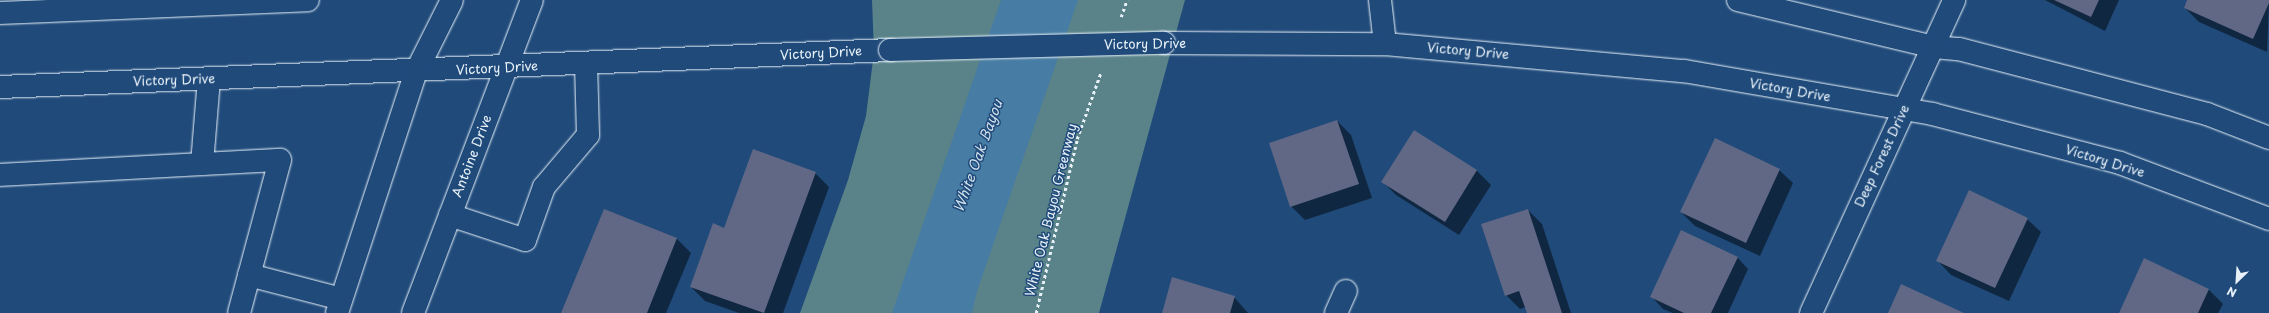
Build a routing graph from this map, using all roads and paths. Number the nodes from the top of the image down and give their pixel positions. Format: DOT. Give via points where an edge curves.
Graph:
graph roads {
  1 [pos="308,0"];
  2 [pos="452,0"];
  3 [pos="532,0"];
  4 [pos="1127,0"];
  5 [pos="1380,0"];
  6 [pos="1738,0"];
  7 [pos="1954,0"];
  8 [pos="241,1"];
  9 [pos="0,13"];
  10 [pos="1119,22"];
  11 [pos="1385,44"];
  12 [pos="1934,47"];
  13 [pos="586,64"];
  14 [pos="1103,66"];
  15 [pos="506,68"];
  16 [pos="416,72"];
  17 [pos="209,79"];
  18 [pos="0,87"];
  19 [pos="1903,111"];
  20 [pos="2269,138"];
  21 [pos="202,164"];
  22 [pos="0,175"];
  23 [pos="450,215"];
  24 [pos="2269,220"];
  25 [pos="249,275"];
  26 [pos="1346,292"];
  27 [pos="339,306"];
  28 [pos="239,313"];
  29 [pos="413,313"];
  30 [pos="1036,313"];
  31 [pos="1336,313"];
  32 [pos="1811,313"];
  1 -- 8 [label="main road"];
  2 -- 16 [label="main road"];
  3 -- 15 [label="main road, Antoine Drive"];
  4 -- 10 [label="path"];
  5 -- 11 [label="main road"];
  6 -- 12 [label="main road"];
  7 -- 12 [label="main road, Deep Forest Drive"];
  8 -- 9 [label="main road"];
  11 -- 13 [label="main road, Victory Drive, bridge" via="1164,43 890,50"];
  11 -- 19 [label="main road, Victory Drive" via="1684,71"];
  12 -- 19 [label="main road, Deep Forest Drive"];
  12 -- 20 [label="main road" via="1959,49 2207,114"];
  13 -- 15 [label="main road, Victory Drive"];
  13 -- 23 [label="main road" via="588,135 544,187 525,240"];
  14 -- 30 [label="path, White Oak Bayou Greenway" via="1077,139"];
  15 -- 16 [label="main road, Victory Drive"];
  15 -- 23 [label="main road, Antoine Drive"];
  16 -- 17 [label="main road, Victory Drive"];
  16 -- 27 [label="main road"];
  17 -- 18 [label="main road, Victory Drive"];
  17 -- 21 [label="main road"];
  19 -- 24 [label="main road, Victory Drive" via="1932,114 2120,163"];
  19 -- 32 [label="main road, Deep Forest Drive"];
  21 -- 22 [label="main road"];
  21 -- 25 [label="main road" via="280,160"];
  23 -- 29 [label="main road, Antoine Drive"];
  25 -- 27 [label="main road"];
  25 -- 28 [label="main road"];
  26 -- 31 [label="main road"];
}
